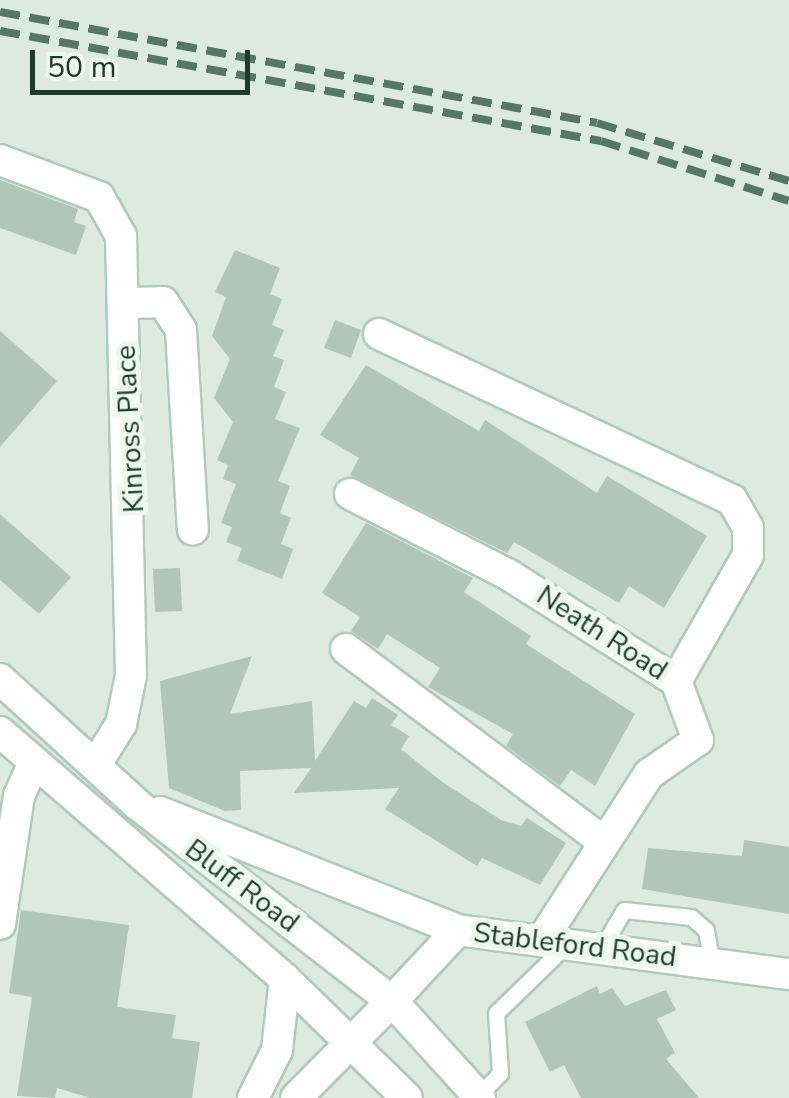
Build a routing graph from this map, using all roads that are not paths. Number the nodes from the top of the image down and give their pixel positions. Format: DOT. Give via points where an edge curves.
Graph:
graph roads {
  1 [pos="0,160"];
  2 [pos="124,303"];
  3 [pos="378,334"];
  4 [pos="350,494"];
  5 [pos="193,530"];
  6 [pos="346,649"];
  7 [pos="0,678"];
  8 [pos="676,681"];
  9 [pos="0,732"];
  10 [pos="34,763"];
  11 [pos="95,766"];
  12 [pos="138,805"];
  13 [pos="601,840"];
  14 [pos="0,924"];
  15 [pos="458,930"];
  16 [pos="555,942"];
  17 [pos="601,948"];
  18 [pos="712,963"];
  19 [pos="789,974"];
  20 [pos="285,979"];
  21 [pos="392,1001"];
  22 [pos="354,1044"];
  23 [pos="479,1097"];
  24 [pos="253,1098"];
  25 [pos="296,1098"];
  26 [pos="407,1098"];
  1 -- 2 [label="street, Kinross Place" via="108,205 121,236"];
  2 -- 5 [label="street" via="163,302 181,330"];
  2 -- 11 [label="street, Kinross Place" via="131,675 117,734"];
  3 -- 8 [label="street" via="732,500 748,528 748,555"];
  4 -- 8 [label="street, Neath Road" via="509,575"];
  6 -- 13 [label="street"];
  7 -- 11 [label="street, Bluff Road"];
  8 -- 13 [label="street, Neath Road" via="698,740 649,774"];
  9 -- 10 [label="street, Bluff Road"];
  10 -- 14 [label="street" via="19,796"];
  10 -- 20 [label="street, Bluff Road"];
  11 -- 12 [label="street, Bluff Road"];
  12 -- 15 [label="street"];
  12 -- 21 [label="street, Bluff Road"];
  13 -- 16 [label="street, Neath Road"];
  15 -- 16 [label="street, Stableford Road"];
  15 -- 21 [label="street, Stableford Road"];
  16 -- 17 [label="street, Stableford Road"];
  16 -- 23 [label="lane" via="496,1012 500,1073"];
  17 -- 18 [label="street, Stableford Road"];
  17 -- 18 [label="lane" via="624,910 692,917 706,930"];
  18 -- 19 [label="street, Stableford Road"];
  20 -- 22 [label="street, Bluff Road"];
  20 -- 24 [label="street" via="277,1050"];
  21 -- 22 [label="street, Stableford Road"];
  21 -- 23 [label="street, Bluff Road"];
  22 -- 25 [label="street, Stableford Road"];
  22 -- 26 [label="street, Bluff Road"];
}
